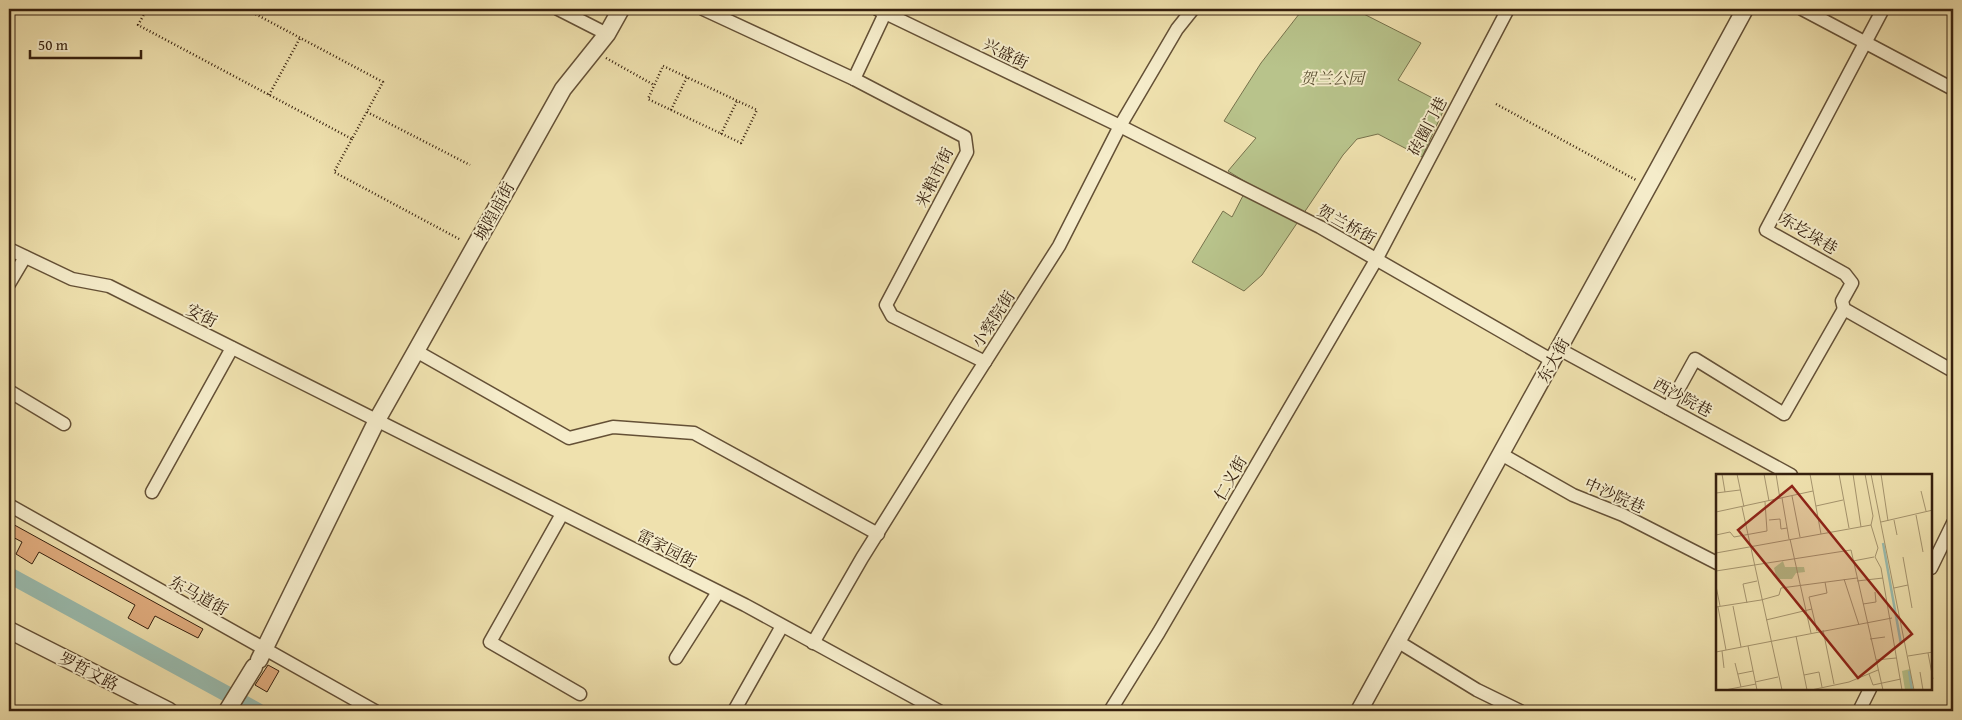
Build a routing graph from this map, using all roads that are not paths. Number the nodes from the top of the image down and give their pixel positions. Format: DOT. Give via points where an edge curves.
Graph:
graph roads {
  1 [pos="558,9"];
  2 [pos="621,9"];
  3 [pos="703,9"];
  4 [pos="1193,9"];
  5 [pos="1508,9"];
  6 [pos="1745,9"];
  7 [pos="1802,9"];
  8 [pos="1883,9"];
  9 [pos="883,10"];
  10 [pos="608,34"];
  11 [pos="1864,42"];
  12 [pos="854,79"];
  13 [pos="1953,89"];
  14 [pos="1120,126"];
  15 [pos="9,249"];
  16 [pos="25,257"];
  17 [pos="1376,260"];
  18 [pos="9,284"];
  19 [pos="1844,309"];
  20 [pos="232,348"];
  21 [pos="416,352"];
  22 [pos="1556,355"];
  23 [pos="985,362"];
  24 [pos="1953,370"];
  25 [pos="9,392"];
  26 [pos="1668,408"];
  27 [pos="378,420"];
  28 [pos="64,424"];
  29 [pos="1501,454"];
  30 [pos="1789,474"];
  31 [pos="152,492"];
  32 [pos="9,505"];
  33 [pos="562,514"];
  34 [pos="1953,523"];
  35 [pos="878,534"];
  36 [pos="1949,542"];
  37 [pos="1716,562"];
  38 [pos="1932,563"];
  39 [pos="718,592"];
  40 [pos="782,626"];
  41 [pos="9,630"];
  42 [pos="1397,641"];
  43 [pos="813,643"];
  44 [pos="676,658"];
  45 [pos="259,659"];
  46 [pos="1870,690"];
  47 [pos="580,694"];
  48 [pos="169,711"];
  49 [pos="227,711"];
  50 [pos="375,711"];
  51 [pos="734,711"];
  52 [pos="939,711"];
  53 [pos="1110,711"];
  54 [pos="1359,711"];
  55 [pos="1520,711"];
  56 [pos="1859,711"];
  1 -- 10 [label="street"];
  2 -- 10 [label="street, 城隍庙街"];
  3 -- 12 [label="street, 米粮市街"];
  4 -- 14 [label="street, 小察院街" via="1177,29"];
  5 -- 17 [label="street, 砖圈门巷"];
  6 -- 22 [label="street, 东大街"];
  7 -- 11 [label="street"];
  8 -- 11 [label="street"];
  9 -- 12 [label="street"];
  9 -- 14 [label="street, 兴盛街"];
  10 -- 21 [label="street, 城隍庙街" via="563,88"];
  11 -- 13 [label="street"];
  11 -- 19 [label="street, 东圪垛巷" via="1766,230 1845,274 1852,284 1842,301"];
  12 -- 23 [label="street, 米粮市街" via="965,137 967,152 886,305 892,316"];
  14 -- 17 [label="street, 贺兰桥街" via="1320,227"];
  14 -- 23 [label="street, 小察院街" via="1059,246"];
  15 -- 16 [label="street, 安街"];
  16 -- 18 [label="street"];
  16 -- 20 [label="street, 安街" via="72,279 109,286"];
  17 -- 22 [label="street, 贺兰桥街"];
  17 -- 53 [label="street, 仁义街"];
  19 -- 24 [label="street"];
  19 -- 26 [label="street" via="1784,414 1695,360"];
  20 -- 27 [label="street, 安街"];
  20 -- 31 [label="street"];
  21 -- 27 [label="street, 城隍庙街"];
  21 -- 35 [label="street" via="569,438 613,427 694,433"];
  22 -- 26 [label="street, 西沙院巷"];
  22 -- 29 [label="street, 东大街"];
  23 -- 35 [label="street, 小察院街"];
  25 -- 28 [label="street"];
  26 -- 30 [label="street, 西沙院巷"];
  27 -- 33 [label="street, 雷家园街"];
  27 -- 45 [label="street, 城隍庙街"];
  29 -- 37 [label="street, 中沙院巷" via="1573,495 1623,515"];
  29 -- 42 [label="street, 东大街"];
  32 -- 45 [label="street, 东马道街"];
  33 -- 39 [label="street, 雷家园街"];
  33 -- 47 [label="street" via="490,642"];
  34 -- 36 [label="street"];
  35 -- 43 [label="street, 小察院街"];
  36 -- 38 [label="street"];
  39 -- 40 [label="street, 雷家园街"];
  39 -- 44 [label="street"];
  40 -- 43 [label="street, 雷家园街"];
  40 -- 51 [label="street"];
  41 -- 48 [label="street, 罗哲文路"];
  42 -- 54 [label="street, 东大街"];
  42 -- 55 [label="street" via="1477,690"];
  43 -- 52 [label="street, 雷家园街"];
  45 -- 49 [label="street, 城隍庙街"];
  45 -- 50 [label="street, 东马道街"];
  46 -- 56 [label="street"];
}
